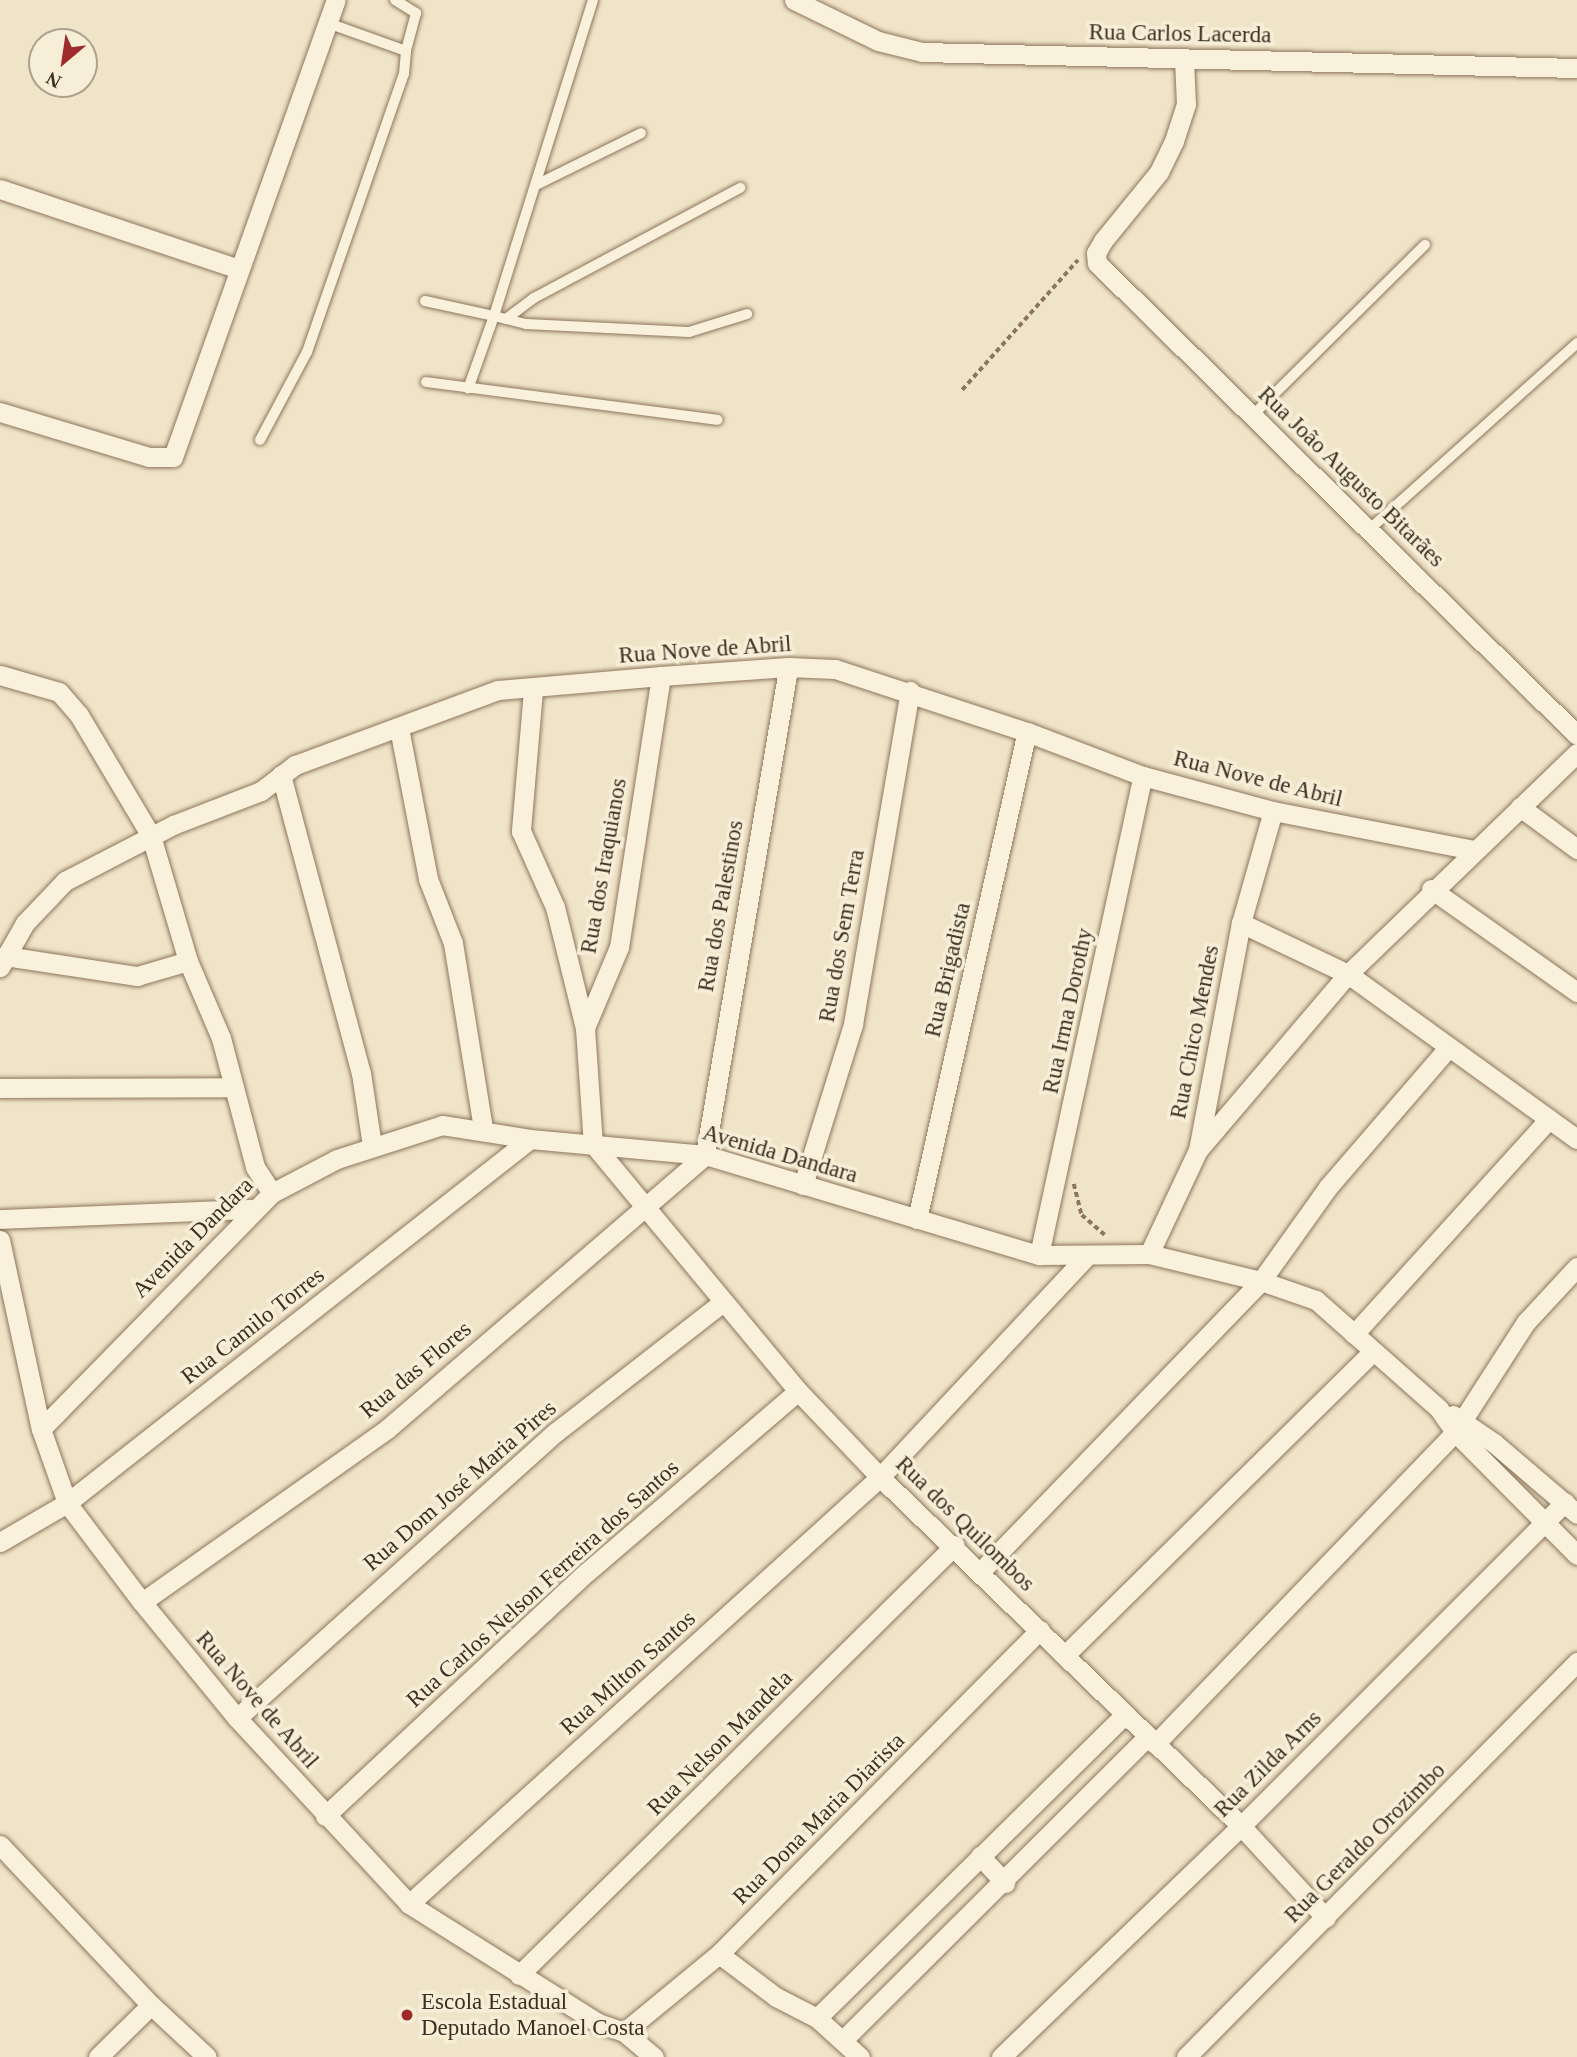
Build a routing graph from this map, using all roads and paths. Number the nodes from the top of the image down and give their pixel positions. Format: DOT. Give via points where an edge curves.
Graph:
graph roads {
  1 [pos="336,0"];
  2 [pos="395,0"];
  3 [pos="593,0"];
  4 [pos="794,0"];
  5 [pos="328,23"];
  6 [pos="405,51"];
  7 [pos="1184,59"];
  8 [pos="1577,67"];
  9 [pos="641,133"];
  10 [pos="536,185"];
  11 [pos="740,188"];
  12 [pos="0,190"];
  13 [pos="1425,245"];
  14 [pos="1096,253"];
  15 [pos="239,269"];
  16 [pos="425,300"];
  17 [pos="747,314"];
  18 [pos="494,316"];
  19 [pos="506,319"];
  20 [pos="1577,343"];
  21 [pos="426,382"];
  22 [pos="468,389"];
  23 [pos="962,390"];
  24 [pos="0,412"];
  25 [pos="1253,415"];
  26 [pos="719,420"];
  27 [pos="260,440"];
  28 [pos="1371,528"];
  29 [pos="788,667"];
  30 [pos="0,675"];
  31 [pos="661,676"];
  32 [pos="533,690"];
  33 [pos="910,691"];
  34 [pos="399,728"];
  35 [pos="1027,732"];
  36 [pos="1577,735"];
  37 [pos="1577,753"];
  38 [pos="281,775"];
  39 [pos="1143,776"];
  40 [pos="1520,807"];
  41 [pos="1273,811"];
  42 [pos="150,836"];
  43 [pos="1577,849"];
  44 [pos="1474,850"];
  45 [pos="1431,889"];
  46 [pos="1241,923"];
  47 [pos="188,961"];
  48 [pos="3,962"];
  49 [pos="1348,974"];
  50 [pos="1577,992"];
  51 [pos="585,1028"];
  52 [pos="1448,1048"];
  53 [pos="0,1087"];
  54 [pos="234,1087"];
  55 [pos="1549,1119"];
  56 [pos="483,1129"];
  57 [pos="530,1139"];
  58 [pos="1577,1139"];
  59 [pos="593,1144"];
  60 [pos="372,1146"];
  61 [pos="1198,1150"];
  62 [pos="705,1155"];
  63 [pos="1073,1180"];
  64 [pos="803,1185"];
  65 [pos="272,1193"];
  66 [pos="644,1207"];
  67 [pos="251,1209"];
  68 [pos="0,1219"];
  69 [pos="917,1219"];
  70 [pos="0,1240"];
  71 [pos="1126,1253"];
  72 [pos="1149,1254"];
  73 [pos="1039,1255"];
  74 [pos="1086,1257"];
  75 [pos="1577,1268"];
  76 [pos="1261,1281"];
  77 [pos="723,1302"];
  78 [pos="1354,1334"];
  79 [pos="1372,1352"];
  80 [pos="798,1391"];
  81 [pos="1459,1425"];
  82 [pos="41,1429"];
  83 [pos="880,1477"];
  84 [pos="67,1503"];
  85 [pos="1571,1508"];
  86 [pos="1545,1523"];
  87 [pos="0,1542"];
  88 [pos="955,1545"];
  89 [pos="1577,1555"];
  90 [pos="981,1571"];
  91 [pos="142,1602"];
  92 [pos="1040,1630"];
  93 [pos="1065,1655"];
  94 [pos="1577,1662"];
  95 [pos="1125,1714"];
  96 [pos="237,1718"];
  97 [pos="1151,1741"];
  98 [pos="325,1816"];
  99 [pos="1241,1826"];
  100 [pos="3,1855"];
  101 [pos="981,1856"];
  102 [pos="1005,1882"];
  103 [pos="409,1905"];
  104 [pos="1326,1918"];
  105 [pos="719,1954"];
  106 [pos="519,1975"];
  107 [pos="151,2005"];
  108 [pos="817,2018"];
  109 [pos="624,2032"];
  110 [pos="843,2040"];
  111 [pos="98,2057"];
  112 [pos="207,2057"];
  113 [pos="654,2057"];
  114 [pos="860,2057"];
  115 [pos="1001,2057"];
  116 [pos="1186,2057"];
  1 -- 5 [label="street"];
  2 -- 6 [label="lane" via="416,13"];
  3 -- 10 [label="lane"];
  4 -- 7 [label="street, Rua Carlos Lacerda" via="878,41 922,52"];
  5 -- 6 [label="lane"];
  5 -- 15 [label="street"];
  6 -- 27 [label="lane" via="404,74 307,352"];
  7 -- 8 [label="street, Rua Carlos Lacerda"];
  7 -- 14 [label="street" via="1186,104 1174,141 1158,172"];
  9 -- 10 [label="lane"];
  10 -- 18 [label="lane"];
  11 -- 19 [label="lane" via="534,298"];
  12 -- 15 [label="street"];
  13 -- 25 [label="lane"];
  14 -- 23 [label="path" via="1075,261"];
  14 -- 25 [label="street, Rua João Augusto Bitarães" via="1104,272"];
  15 -- 24 [label="street" via="173,457 149,457"];
  16 -- 18 [label="lane"];
  17 -- 19 [label="lane" via="689,332 526,324"];
  18 -- 19 [label="lane"];
  18 -- 22 [label="lane"];
  20 -- 28 [label="lane"];
  21 -- 22 [label="lane"];
  22 -- 26 [label="lane"];
  25 -- 28 [label="street, Rua João Augusto Bitarães"];
  28 -- 36 [label="street, Rua João Augusto Bitarães"];
  29 -- 31 [label="street, Rua Nove de Abril"];
  29 -- 33 [label="street, Rua Nove de Abril" via="835,669"];
  29 -- 62 [label="street, Rua dos Palestinos"];
  30 -- 42 [label="street" via="59,692 79,716"];
  31 -- 32 [label="street, Rua Nove de Abril"];
  31 -- 51 [label="street, Rua dos Iraquianos" via="619,947"];
  32 -- 34 [label="street, Rua Nove de Abril" via="498,690"];
  32 -- 51 [label="street" via="521,831 555,907"];
  33 -- 35 [label="street, Rua Nove de Abril"];
  33 -- 64 [label="street, Rua dos Sem Terra" via="853,1024"];
  34 -- 38 [label="street, Rua Nove de Abril" via="295,765"];
  34 -- 56 [label="street" via="428,879 453,943"];
  35 -- 39 [label="street, Rua Nove de Abril"];
  35 -- 69 [label="street, Rua Brigadista"];
  37 -- 40 [label="street"];
  38 -- 42 [label="street, Rua Nove de Abril" via="261,790"];
  38 -- 60 [label="street" via="361,1073"];
  39 -- 41 [label="street, Rua Nove de Abril"];
  39 -- 73 [label="street, Rua Irma Dorothy"];
  40 -- 43 [label="street"];
  40 -- 44 [label="street"];
  41 -- 44 [label="street, Rua Nove de Abril"];
  41 -- 46 [label="street, Rua Chico Mendes"];
  42 -- 47 [label="street"];
  42 -- 48 [label="street, Rua Nove de Abril" via="65,881 25,923"];
  44 -- 45 [label="street"];
  45 -- 49 [label="street"];
  45 -- 50 [label="street"];
  46 -- 49 [label="street"];
  46 -- 61 [label="street, Rua Chico Mendes"];
  47 -- 48 [label="street" via="137,976"];
  47 -- 54 [label="street" via="221,1038"];
  49 -- 52 [label="street"];
  49 -- 61 [label="street"];
  51 -- 59 [label="street, Rua dos Iraquianos"];
  52 -- 55 [label="street"];
  52 -- 76 [label="street" via="1328,1187"];
  53 -- 54 [label="street"];
  54 -- 65 [label="street" via="255,1167"];
  55 -- 58 [label="street"];
  55 -- 78 [label="street"];
  56 -- 57 [label="street, Avenida Dandara"];
  56 -- 60 [label="street, Avenida Dandara" via="442,1125"];
  57 -- 59 [label="street, Avenida Dandara"];
  57 -- 84 [label="street, Rua Camilo Torres"];
  59 -- 62 [label="street, Avenida Dandara"];
  59 -- 66 [label="street, Rua dos Quilombos"];
  60 -- 65 [label="street, Avenida Dandara"];
  61 -- 72 [label="street, Rua Chico Mendes"];
  62 -- 64 [label="street, Avenida Dandara"];
  62 -- 66 [label="street, Rua das Flores"];
  63 -- 71 [label="path" via="1082,1215"];
  64 -- 69 [label="street, Avenida Dandara"];
  65 -- 67 [label="street, Avenida Dandara"];
  66 -- 77 [label="street, Rua dos Quilombos"];
  66 -- 91 [label="street, Rua das Flores" via="387,1429"];
  67 -- 68 [label="street"];
  67 -- 82 [label="street, Avenida Dandara"];
  69 -- 73 [label="street, Avenida Dandara"];
  70 -- 82 [label="street, Rua Nove de Abril"];
  71 -- 72 [label="street, Avenida Dandara"];
  71 -- 74 [label="street, Avenida Dandara"];
  72 -- 76 [label="street, Avenida Dandara"];
  73 -- 74 [label="street, Avenida Dandara"];
  74 -- 83 [label="street, Rua Milton Santos"];
  75 -- 81 [label="street" via="1527,1322"];
  76 -- 78 [label="street, Avenida Dandara" via="1316,1300"];
  76 -- 90 [label="street"];
  77 -- 80 [label="street, Rua dos Quilombos"];
  77 -- 96 [label="street, Rua Dom José Maria Pires" via="556,1432"];
  78 -- 79 [label="street, Avenida Dandara"];
  79 -- 81 [label="street, Avenida Dandara"];
  79 -- 93 [label="street"];
  80 -- 83 [label="street, Rua dos Quilombos"];
  80 -- 98 [label="street, Rua Carlos Nelson Ferreira dos Santos" via="587,1572"];
  81 -- 85 [label="street, Avenida Dandara"];
  81 -- 86 [label="street, Avenida Dandara"];
  81 -- 97 [label="street"];
  82 -- 84 [label="street, Rua Nove de Abril"];
  83 -- 88 [label="street, Rua dos Quilombos"];
  83 -- 103 [label="street, Rua Milton Santos"];
  84 -- 87 [label="street, Rua Camilo Torres"];
  84 -- 91 [label="street, Rua Nove de Abril"];
  85 -- 86 [label="street, Rua Zilda Arns"];
  86 -- 89 [label="street, Avenida Dandara"];
  86 -- 99 [label="street, Rua Zilda Arns"];
  88 -- 90 [label="street, Rua dos Quilombos"];
  88 -- 106 [label="street, Rua Nelson Mandela"];
  90 -- 92 [label="street, Rua dos Quilombos"];
  91 -- 96 [label="street, Rua Nove de Abril"];
  92 -- 93 [label="street, Rua dos Quilombos"];
  92 -- 105 [label="street, Rua Dona Maria Diarista"];
  93 -- 95 [label="street, Rua dos Quilombos"];
  94 -- 104 [label="street, Rua Geraldo Orozimbo"];
  95 -- 97 [label="street, Rua dos Quilombos"];
  95 -- 101 [label="street"];
  96 -- 98 [label="street, Rua Nove de Abril"];
  97 -- 99 [label="street, Rua dos Quilombos"];
  97 -- 102 [label="street"];
  98 -- 103 [label="street, Rua Nove de Abril"];
  99 -- 104 [label="street, Rua dos Quilombos"];
  99 -- 115 [label="street, Rua Zilda Arns"];
  100 -- 107 [label="street"];
  101 -- 102 [label="street"];
  101 -- 108 [label="street"];
  102 -- 110 [label="street"];
  103 -- 106 [label="street, Rua Nove de Abril"];
  104 -- 116 [label="street, Rua Geraldo Orozimbo"];
  105 -- 108 [label="street" via="776,1997"];
  105 -- 109 [label="street, Rua Dona Maria Diarista"];
  106 -- 109 [label="street, Rua Nove de Abril" via="597,2023"];
  107 -- 111 [label="street"];
  107 -- 112 [label="street"];
  108 -- 110 [label="street"];
  109 -- 113 [label="street, Rua Nove de Abril"];
  110 -- 114 [label="street"];
}
